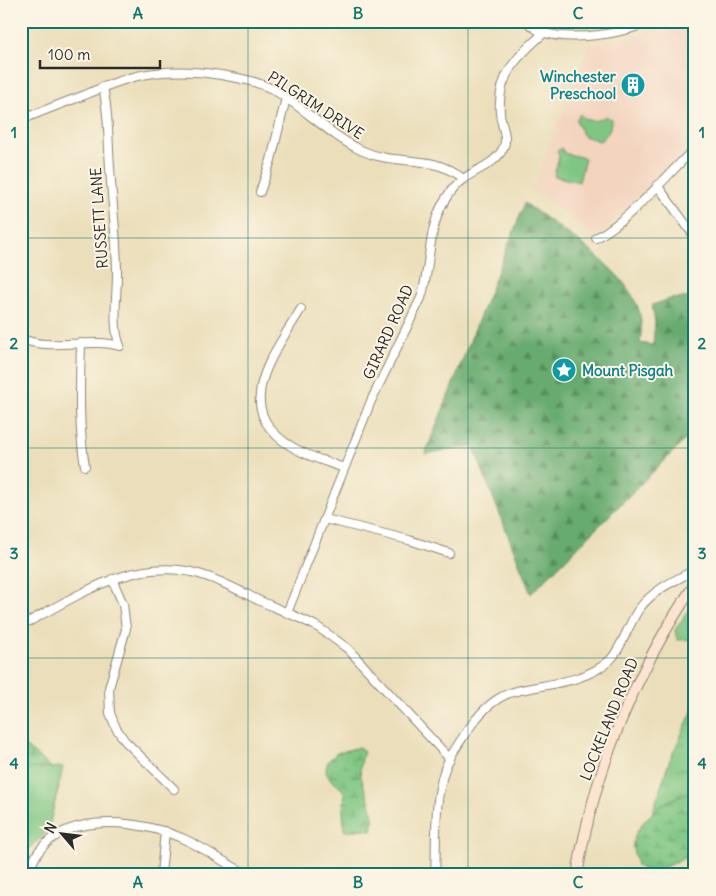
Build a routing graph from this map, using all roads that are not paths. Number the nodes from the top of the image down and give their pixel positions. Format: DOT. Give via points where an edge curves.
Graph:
graph roads {
  1 [pos="526,21"];
  2 [pos="651,21"];
  3 [pos="687,21"];
  4 [pos="695,31"];
  5 [pos="545,32"];
  6 [pos="103,87"];
  7 [pos="286,98"];
  8 [pos="21,120"];
  9 [pos="695,148"];
  10 [pos="463,179"];
  11 [pos="657,185"];
  12 [pos="260,192"];
  13 [pos="695,237"];
  14 [pos="596,238"];
  15 [pos="301,309"];
  16 [pos="21,338"];
  17 [pos="81,343"];
  18 [pos="85,466"];
  19 [pos="344,468"];
  20 [pos="325,519"];
  21 [pos="449,553"];
  22 [pos="695,570"];
  23 [pos="112,579"];
  24 [pos="695,584"];
  25 [pos="287,614"];
  26 [pos="21,623"];
  27 [pos="450,759"];
  28 [pos="174,789"];
  29 [pos="165,831"];
  30 [pos="27,875"];
  31 [pos="161,875"];
  32 [pos="249,875"];
  33 [pos="435,875"];
  34 [pos="577,875"];
  1 -- 5 [label="street"];
  2 -- 5 [label="street" via="620,32 586,36"];
  3 -- 4 [label="street"];
  5 -- 10 [label="street, GIRARD ROAD" via="509,68 504,81 500,112 505,144 501,152"];
  6 -- 7 [label="street, PILGRIM DRIVE" via="143,74 216,74 246,79"];
  6 -- 8 [label="street, PILGRIM DRIVE"];
  6 -- 17 [label="street, RUSSETT LANE" via="115,215 116,334 120,346"];
  7 -- 10 [label="street, PILGRIM DRIVE" via="361,150 394,159 436,163"];
  7 -- 12 [label="street"];
  9 -- 11 [label="street"];
  10 -- 19 [label="street, GIRARD ROAD" via="438,213 421,298 371,401"];
  11 -- 13 [label="street"];
  11 -- 14 [label="street"];
  15 -- 19 [label="street" via="263,375 260,397 264,417 288,444"];
  16 -- 17 [label="street" via="40,343"];
  17 -- 18 [label="street" via="80,428"];
  19 -- 20 [label="street, GIRARD ROAD"];
  20 -- 21 [label="street"];
  20 -- 25 [label="street, GIRARD ROAD"];
  22 -- 27 [label="street" via="669,582 650,596 639,609 612,660 594,673 511,692 490,704 475,720"];
  23 -- 25 [label="street" via="150,570 197,573 225,583"];
  23 -- 26 [label="street"];
  23 -- 28 [label="street" via="123,604 126,629 109,688 110,713 125,740"];
  24 -- 34 [label="main road, LOCKELAND ROAD" via="655,647 620,724 600,777"];
  25 -- 27 [label="street" via="315,626 348,649"];
  27 -- 33 [label="street" via="440,788"];
  29 -- 30 [label="street" via="133,824 80,825 63,832 40,850"];
  29 -- 31 [label="street"];
  29 -- 32 [label="street"];
}
